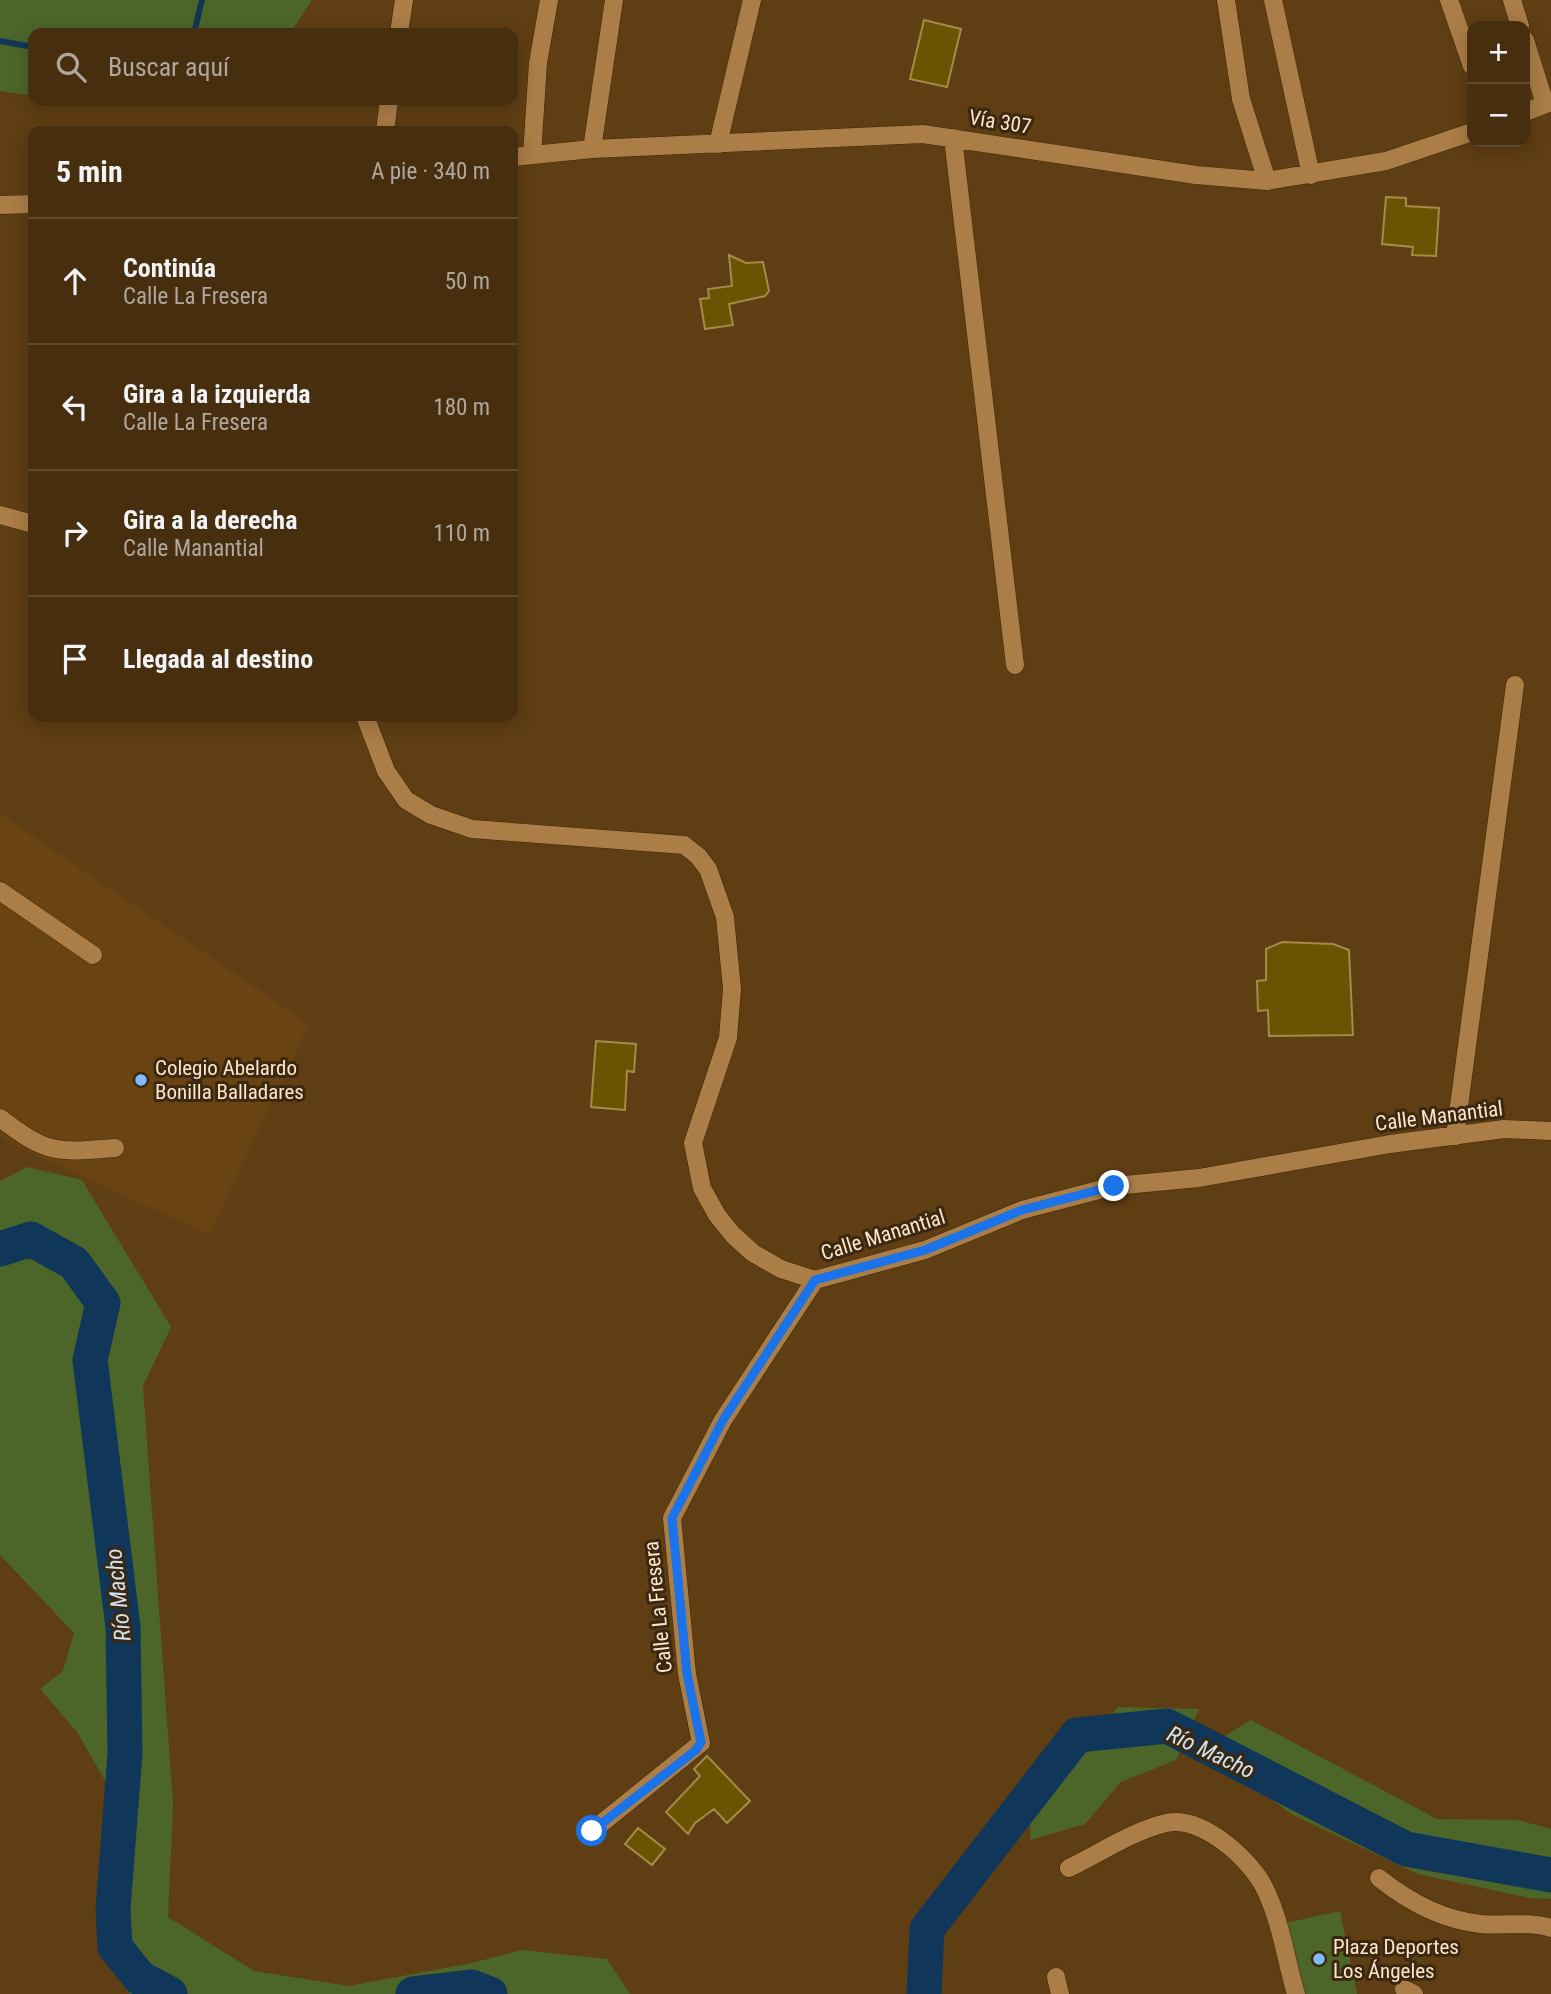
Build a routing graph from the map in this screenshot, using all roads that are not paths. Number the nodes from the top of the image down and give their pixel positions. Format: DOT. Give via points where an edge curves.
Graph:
graph roads {
  1 [pos="404,0"];
  2 [pos="549,0"];
  3 [pos="614,0"];
  4 [pos="752,0"];
  5 [pos="1226,0"];
  6 [pos="1273,0"];
  7 [pos="1449,0"];
  8 [pos="1512,0"];
  9 [pos="1518,21"];
  10 [pos="400,28"];
  11 [pos="1467,52"];
  12 [pos="1530,54"];
  13 [pos="1548,103"];
  14 [pos="388,105"];
  15 [pos="1530,110"];
  16 [pos="386,126"];
  17 [pos="1467,134"];
  18 [pos="953,138"];
  19 [pos="718,144"];
  20 [pos="592,149"];
  21 [pos="532,155"];
  22 [pos="518,156"];
  23 [pos="1311,174"];
  24 [pos="1266,181"];
  25 [pos="28,204"];
  26 [pos="0,205"];
  27 [pos="0,515"];
  28 [pos="28,523"];
  29 [pos="1015,665"];
  30 [pos="1515,685"];
  31 [pos="367,721"];
  32 [pos="0,891"];
  33 [pos="93,955"];
  34 [pos="0,1118"];
  35 [pos="1551,1131"];
  36 [pos="1455,1136"];
  37 [pos="115,1148"];
  38 [pos="815,1280"];
  39 [pos="592,1831"];
  40 [pos="1069,1868"];
  41 [pos="1379,1878"];
  42 [pos="1551,1928"];
  43 [pos="1296,1994"];
  1 -- 10 [label="street"];
  2 -- 21 [label="street" via="538,63"];
  3 -- 20 [label="street"];
  4 -- 19 [label="street"];
  5 -- 24 [label="street" via="1241,99"];
  6 -- 23 [label="street"];
  7 -- 11 [label="street"];
  8 -- 9 [label="street"];
  12 -- 13 [label="street"];
  13 -- 15 [label="street"];
  14 -- 16 [label="street"];
  17 -- 23 [label="street, Vía 307" via="1387,162"];
  18 -- 19 [label="street, Vía 307" via="891,134"];
  18 -- 24 [label="street, Vía 307" via="1196,175"];
  18 -- 29 [label="street"];
  19 -- 20 [label="street, Vía 307"];
  20 -- 21 [label="street, Vía 307"];
  21 -- 22 [label="street, Vía 307"];
  23 -- 24 [label="street, Vía 307"];
  25 -- 26 [label="street"];
  27 -- 28 [label="street"];
  30 -- 36 [label="street"];
  31 -- 38 [label="street, Calle Manantial" via="386,771 406,800 430,815 472,829 684,845 698,856 708,869 725,917 732,989 728,1038 693,1143 702,1188 717,1215 754,1253"];
  32 -- 33 [label="street"];
  34 -- 37 [label="street" via="46,1149 65,1153"];
  35 -- 36 [label="street, Calle Manantial" via="1504,1129"];
  36 -- 38 [label="street, Calle Manantial" via="1199,1178 1114,1186 1022,1210 925,1250"];
  38 -- 39 [label="street, Calle La Fresera" via="723,1420 672,1518 687,1674 701,1742"];
  40 -- 43 [label="street" via="1169,1822 1191,1822 1211,1832 1265,1888"];
  41 -- 42 [label="street" via="1401,1896 1451,1917 1480,1924"];
}
